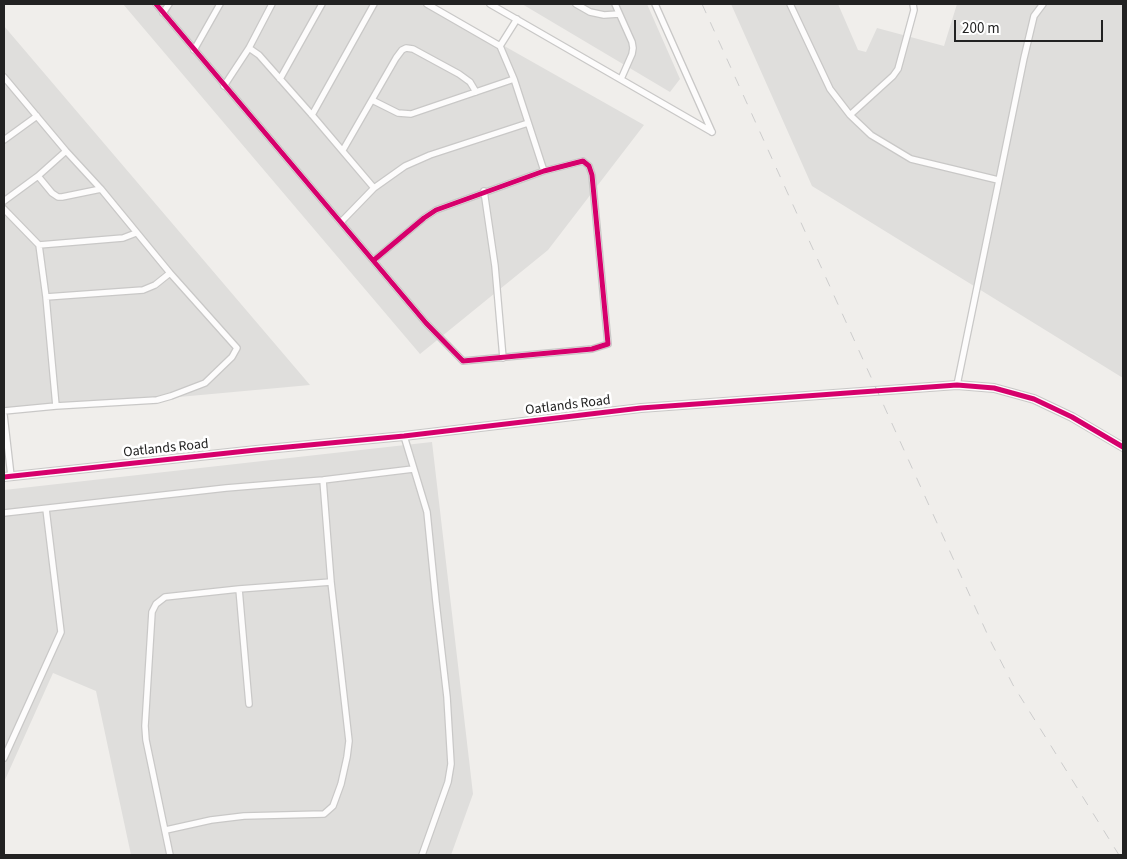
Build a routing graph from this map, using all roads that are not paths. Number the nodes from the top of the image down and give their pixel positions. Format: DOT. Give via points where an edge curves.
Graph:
graph roads {
  1 [pos="156,4"];
  2 [pos="168,4"];
  3 [pos="220,4"];
  4 [pos="272,4"];
  5 [pos="322,4"];
  6 [pos="374,4"];
  7 [pos="427,4"];
  8 [pos="490,4"];
  9 [pos="576,4"];
  10 [pos="615,4"];
  11 [pos="655,4"];
  12 [pos="790,4"];
  13 [pos="913,4"];
  14 [pos="1043,4"];
  15 [pos="163,13"];
  16 [pos="620,14"];
  17 [pos="517,19"];
  18 [pos="500,46"];
  19 [pos="248,48"];
  20 [pos="194,50"];
  21 [pos="4,77"];
  22 [pos="280,79"];
  23 [pos="514,79"];
  24 [pos="621,79"];
  25 [pos="224,86"];
  26 [pos="476,92"];
  27 [pos="372,100"];
  28 [pos="312,115"];
  29 [pos="850,115"];
  30 [pos="37,116"];
  31 [pos="528,123"];
  32 [pos="4,140"];
  33 [pos="343,150"];
  34 [pos="66,151"];
  35 [pos="544,171"];
  36 [pos="38,176"];
  37 [pos="998,180"];
  38 [pos="374,188"];
  39 [pos="101,189"];
  40 [pos="484,191"];
  41 [pos="4,201"];
  42 [pos="4,209"];
  43 [pos="341,222"];
  44 [pos="136,233"];
  45 [pos="40,245"];
  46 [pos="374,260"];
  47 [pos="170,273"];
  48 [pos="46,297"];
  49 [pos="503,358"];
  50 [pos="957,386"];
  51 [pos="56,406"];
  52 [pos="4,413"];
  53 [pos="404,436"];
  54 [pos="1123,447"];
  55 [pos="413,469"];
  56 [pos="7,477"];
  57 [pos="322,480"];
  58 [pos="46,509"];
  59 [pos="4,513"];
  60 [pos="331,582"];
  61 [pos="239,589"];
  62 [pos="249,704"];
  63 [pos="4,758"];
  64 [pos="166,830"];
  65 [pos="170,855"];
  66 [pos="422,855"];
  1 -- 15 [label="street"];
  2 -- 15 [label="street"];
  3 -- 20 [label="street"];
  4 -- 19 [label="street"];
  5 -- 22 [label="street"];
  6 -- 28 [label="street"];
  7 -- 18 [label="street"];
  8 -- 17 [label="street"];
  9 -- 16 [label="street" via="590,12"];
  10 -- 16 [label="street"];
  11 -- 24 [label="street" via="712,132"];
  12 -- 29 [label="street" via="830,89"];
  13 -- 29 [label="street" via="898,69"];
  14 -- 37 [label="street" via="1034,16"];
  15 -- 20 [label="street"];
  16 -- 24 [label="street" via="633,48"];
  17 -- 18 [label="street"];
  17 -- 24 [label="street"];
  18 -- 23 [label="street"];
  19 -- 22 [label="street"];
  19 -- 25 [label="street"];
  20 -- 25 [label="street"];
  21 -- 30 [label="street"];
  22 -- 28 [label="street"];
  23 -- 26 [label="street"];
  23 -- 31 [label="street"];
  25 -- 43 [label="street"];
  26 -- 27 [label="street" via="411,114 398,113"];
  26 -- 27 [label="street" via="470,82 459,74 406,48 396,58"];
  27 -- 33 [label="street"];
  28 -- 33 [label="street"];
  29 -- 37 [label="street" via="871,136 911,159"];
  30 -- 32 [label="street"];
  30 -- 34 [label="street"];
  31 -- 35 [label="street"];
  31 -- 38 [label="street" via="430,155 405,166"];
  33 -- 38 [label="street"];
  34 -- 36 [label="street"];
  34 -- 39 [label="street"];
  35 -- 40 [label="street"];
  35 -- 49 [label="street" via="578,161 586,163 590,170 608,344 592,349"];
  36 -- 39 [label="street" via="52,194 62,197"];
  36 -- 41 [label="street"];
  37 -- 50 [label="street"];
  38 -- 43 [label="street"];
  39 -- 44 [label="street"];
  40 -- 46 [label="street" via="430,214"];
  40 -- 49 [label="street"];
  42 -- 45 [label="street"];
  43 -- 46 [label="street"];
  44 -- 45 [label="street" via="123,238"];
  44 -- 47 [label="street"];
  45 -- 48 [label="street"];
  46 -- 49 [label="street" via="426,323 463,361"];
  47 -- 48 [label="street" via="143,290"];
  47 -- 51 [label="street" via="237,348 232,357 205,383 157,400"];
  48 -- 51 [label="street"];
  50 -- 53 [label="street, Oatlands Road" via="641,408"];
  50 -- 54 [label="street, Oatlands Road" via="994,388 1034,399"];
  51 -- 52 [label="street"];
  52 -- 56 [label="street"];
  53 -- 55 [label="street"];
  53 -- 56 [label="street, Oatlands Road"];
  55 -- 57 [label="street"];
  55 -- 66 [label="street" via="427,512 451,764 448,782"];
  57 -- 58 [label="street"];
  57 -- 60 [label="street"];
  58 -- 59 [label="street"];
  58 -- 63 [label="street" via="61,632"];
  60 -- 61 [label="street"];
  60 -- 64 [label="street" via="348,741 341,784 333,806 324,814 244,816"];
  61 -- 62 [label="street"];
  61 -- 64 [label="street" via="165,597 152,612 145,726"];
  64 -- 65 [label="street"];
}
